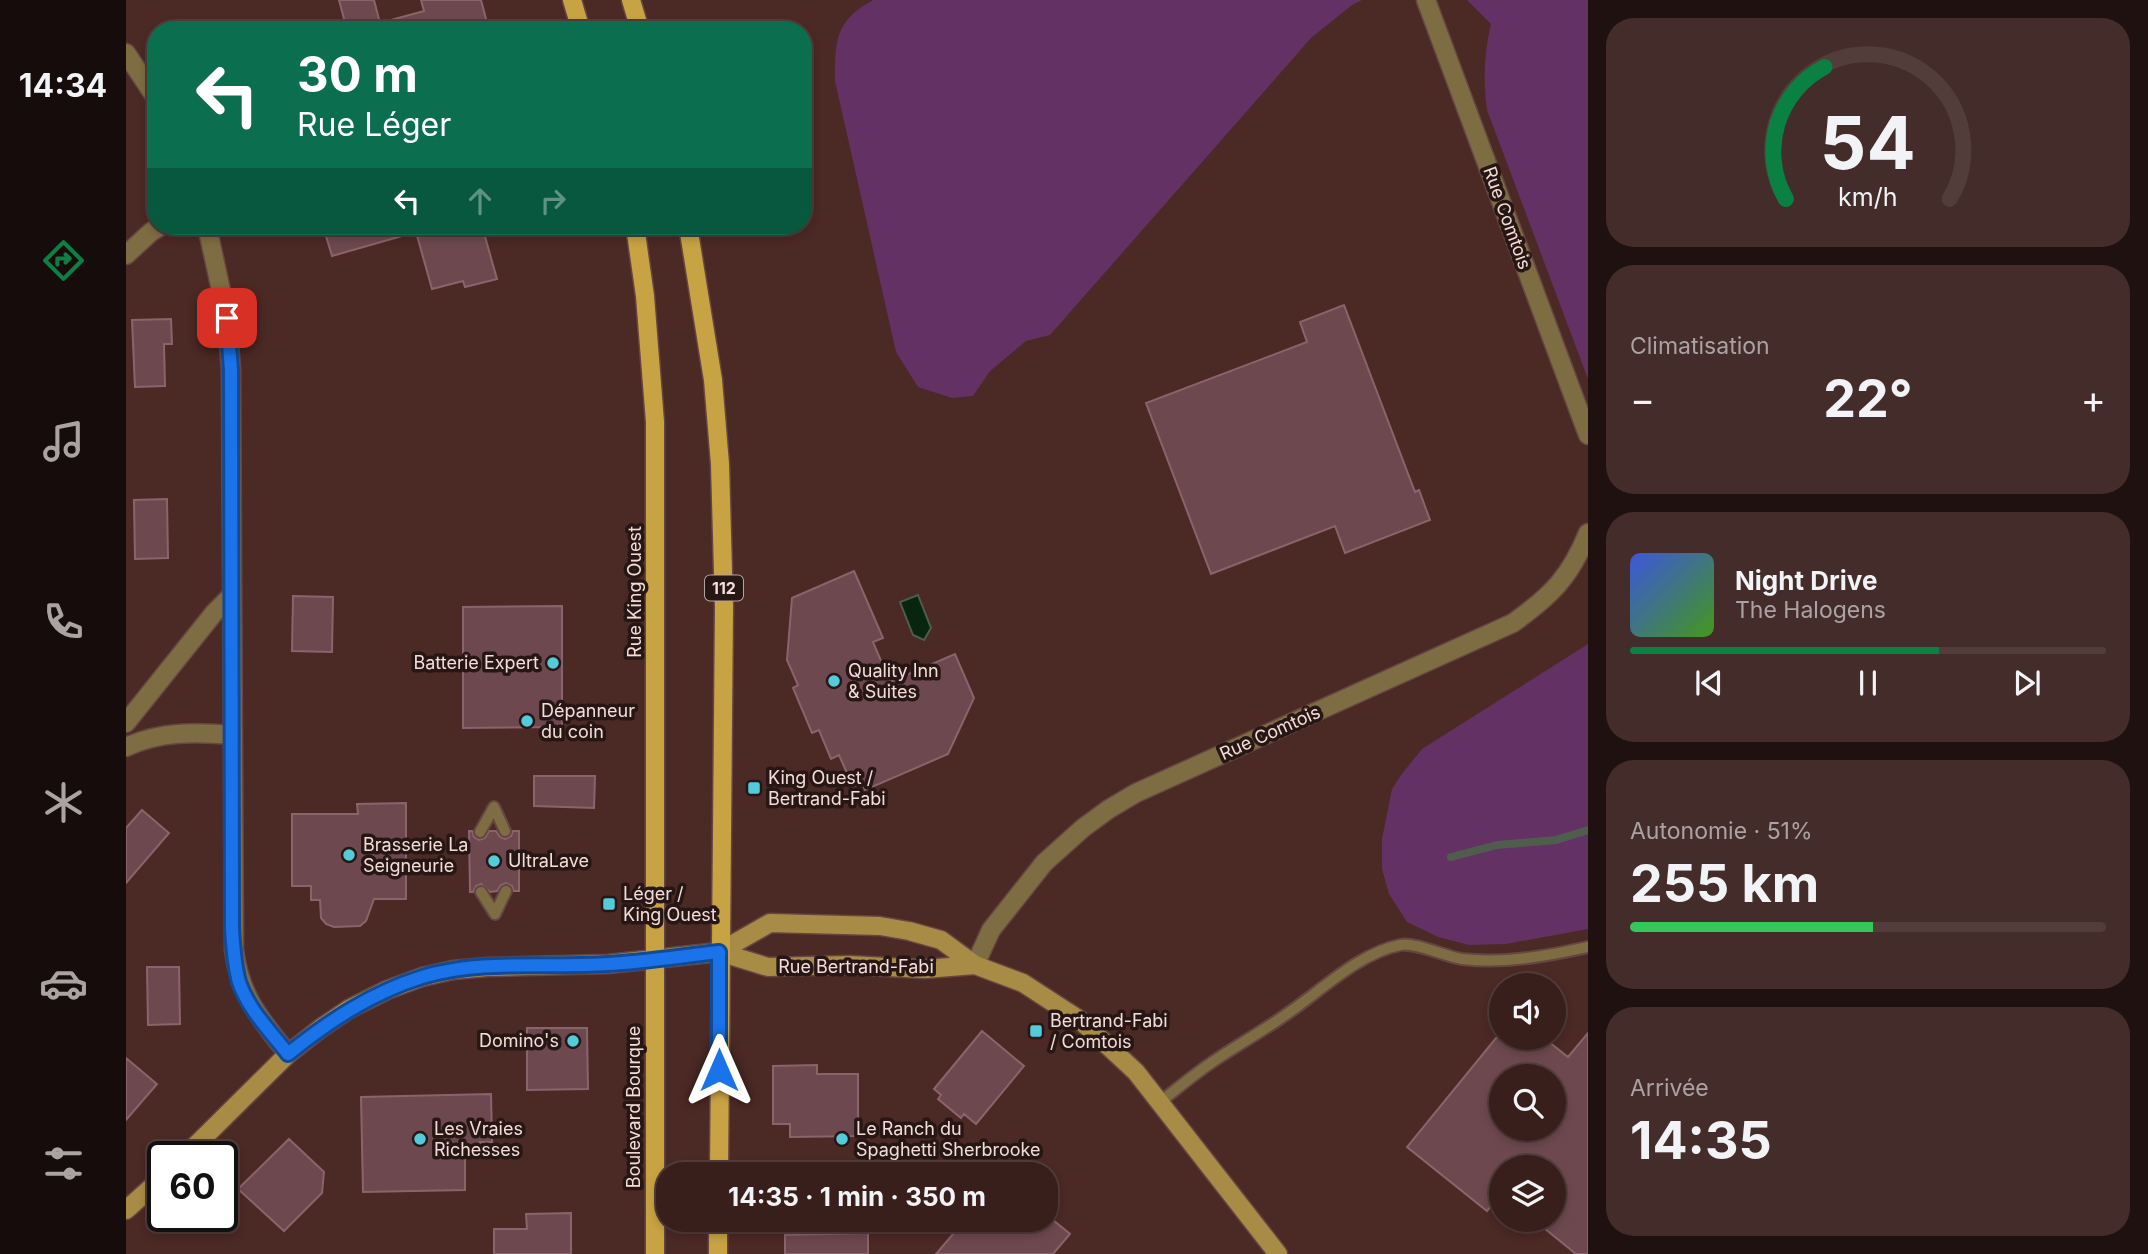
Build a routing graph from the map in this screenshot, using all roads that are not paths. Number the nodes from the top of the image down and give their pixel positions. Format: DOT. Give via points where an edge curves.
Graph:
graph roads {
  1 [pos="572,0"];
  2 [pos="631,0"];
  3 [pos="1426,0"];
  4 [pos="579,21"];
  5 [pos="637,21"];
  6 [pos="126,52"];
  7 [pos="147,82"];
  8 [pos="148,235"];
  9 [pos="208,235"];
  10 [pos="636,235"];
  11 [pos="689,235"];
  12 [pos="126,255"];
  13 [pos="1588,435"];
  14 [pos="1588,533"];
  15 [pos="232,595"];
  16 [pos="126,723"];
  17 [pos="233,735"];
  18 [pos="126,747"];
  19 [pos="505,831"];
  20 [pos="480,832"];
  21 [pos="506,891"];
  22 [pos="481,892"];
  23 [pos="1588,947"];
  24 [pos="719,952"];
  25 [pos="655,959"];
  26 [pos="975,965"];
  27 [pos="288,1054"];
  28 [pos="1160,1102"];
  29 [pos="200,1141"];
  30 [pos="719,1162"];
  31 [pos="147,1191"];
  32 [pos="126,1210"];
  33 [pos="718,1232"];
  34 [pos="655,1254"];
  35 [pos="718,1254"];
  36 [pos="1278,1254"];
  1 -- 4 [label="main road"];
  2 -- 5 [label="main road"];
  3 -- 13 [label="street, Rue Comtois"];
  6 -- 7 [label="street"];
  8 -- 12 [label="street"];
  9 -- 15 [label="street" via="227,318 230,357"];
  10 -- 25 [label="main road, Rue King Ouest" via="655,422"];
  11 -- 24 [label="main road, 112" via="713,380 720,464 724,607"];
  14 -- 26 [label="street, Rue Comtois" via="1566,577 1513,623 1109,809 1044,863 990,930"];
  15 -- 16 [label="street"];
  15 -- 17 [label="street"];
  17 -- 18 [label="street" via="176,733"];
  17 -- 27 [label="street" via="236,968 248,999"];
  19 -- 20 [label="lane" via="494,807"];
  21 -- 22 [label="lane" via="495,914"];
  23 -- 28 [label="lane" via="1501,960 1464,959 1400,945 1359,963"];
  24 -- 25 [label="street"];
  24 -- 26 [label="street, Rue Bertrand-Fabi" via="768,967 925,969"];
  24 -- 26 [label="street, Rue Bertrand-Fabi" via="769,923 880,926 941,940"];
  24 -- 30 [label="main road, 112"];
  25 -- 27 [label="street" via="487,967 422,977 349,1009"];
  25 -- 34 [label="main road, Boulevard Bourque"];
  26 -- 28 [label="street, Rue Bertrand-Fabi" via="1023,983 1066,1010 1107,1043"];
  27 -- 29 [label="street"];
  28 -- 36 [label="street, Rue Bertrand-Fabi"];
  31 -- 32 [label="street"];
  33 -- 35 [label="main road"];
}
